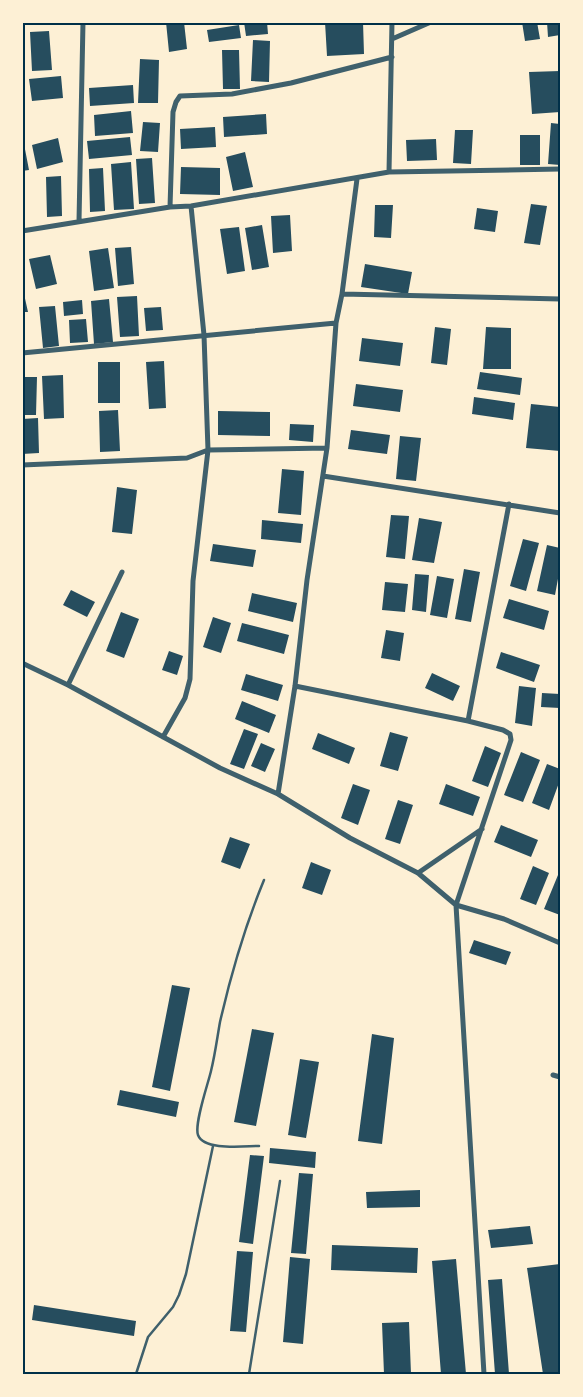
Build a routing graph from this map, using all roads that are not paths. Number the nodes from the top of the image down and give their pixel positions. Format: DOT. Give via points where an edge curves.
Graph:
graph roads {
  1 [pos="83,22"];
  2 [pos="392,22"];
  3 [pos="431,22"];
  4 [pos="392,39"];
  5 [pos="392,57"];
  6 [pos="560,169"];
  7 [pos="389,172"];
  8 [pos="357,179"];
  9 [pos="191,206"];
  10 [pos="170,207"];
  11 [pos="79,221"];
  12 [pos="22,230"];
  13 [pos="342,294"];
  14 [pos="560,299"];
  15 [pos="336,323"];
  16 [pos="204,335"];
  17 [pos="22,353"];
  18 [pos="327,448"];
  19 [pos="208,450"];
  20 [pos="22,465"];
  21 [pos="323,476"];
  22 [pos="509,504"];
  23 [pos="560,513"];
  24 [pos="122,572"];
  25 [pos="22,663"];
  26 [pos="68,685"];
  27 [pos="295,686"];
  28 [pos="468,721"];
  29 [pos="164,737"];
  30 [pos="278,794"];
  31 [pos="483,829"];
  32 [pos="418,873"];
  33 [pos="264,880"];
  34 [pos="456,905"];
  35 [pos="560,943"];
  36 [pos="553,1075"];
  37 [pos="560,1077"];
  38 [pos="213,1146"];
  39 [pos="259,1146"];
  40 [pos="280,1181"];
  41 [pos="136,1374"];
  42 [pos="249,1374"];
  43 [pos="484,1374"];
  1 -- 11 [label="street"];
  2 -- 4 [label="street"];
  3 -- 4 [label="street"];
  4 -- 5 [label="street"];
  5 -- 7 [label="street"];
  5 -- 10 [label="street" via="291,83 232,94 180,96 173,112"];
  6 -- 7 [label="street"];
  7 -- 8 [label="street"];
  8 -- 9 [label="street"];
  8 -- 13 [label="street"];
  9 -- 10 [label="street"];
  9 -- 16 [label="street"];
  10 -- 11 [label="street"];
  11 -- 12 [label="street"];
  13 -- 14 [label="street"];
  13 -- 15 [label="street"];
  15 -- 16 [label="street"];
  15 -- 18 [label="street"];
  16 -- 17 [label="street"];
  16 -- 19 [label="street"];
  18 -- 19 [label="street"];
  18 -- 21 [label="street"];
  19 -- 20 [label="street" via="187,458"];
  19 -- 29 [label="street" via="193,581 190,679 185,698"];
  21 -- 22 [label="street"];
  21 -- 27 [label="street"];
  22 -- 23 [label="street"];
  22 -- 28 [label="street"];
  24 -- 26 [label="street"];
  25 -- 26 [label="street"];
  26 -- 29 [label="street"];
  27 -- 28 [label="street"];
  27 -- 30 [label="street"];
  28 -- 31 [label="street" via="503,730 510,734 511,740"];
  29 -- 30 [label="street" via="220,768"];
  30 -- 32 [label="street" via="350,838"];
  31 -- 32 [label="street"];
  31 -- 34 [label="street"];
  32 -- 34 [label="street"];
  33 -- 38 [label="lane" via="238,952 197,1124 202,1140"];
  34 -- 35 [label="street" via="504,919"];
  34 -- 43 [label="street"];
  36 -- 37 [label="street"];
  38 -- 39 [label="lane"];
  38 -- 41 [label="lane" via="179,1295 148,1337"];
  40 -- 42 [label="lane"];
}
